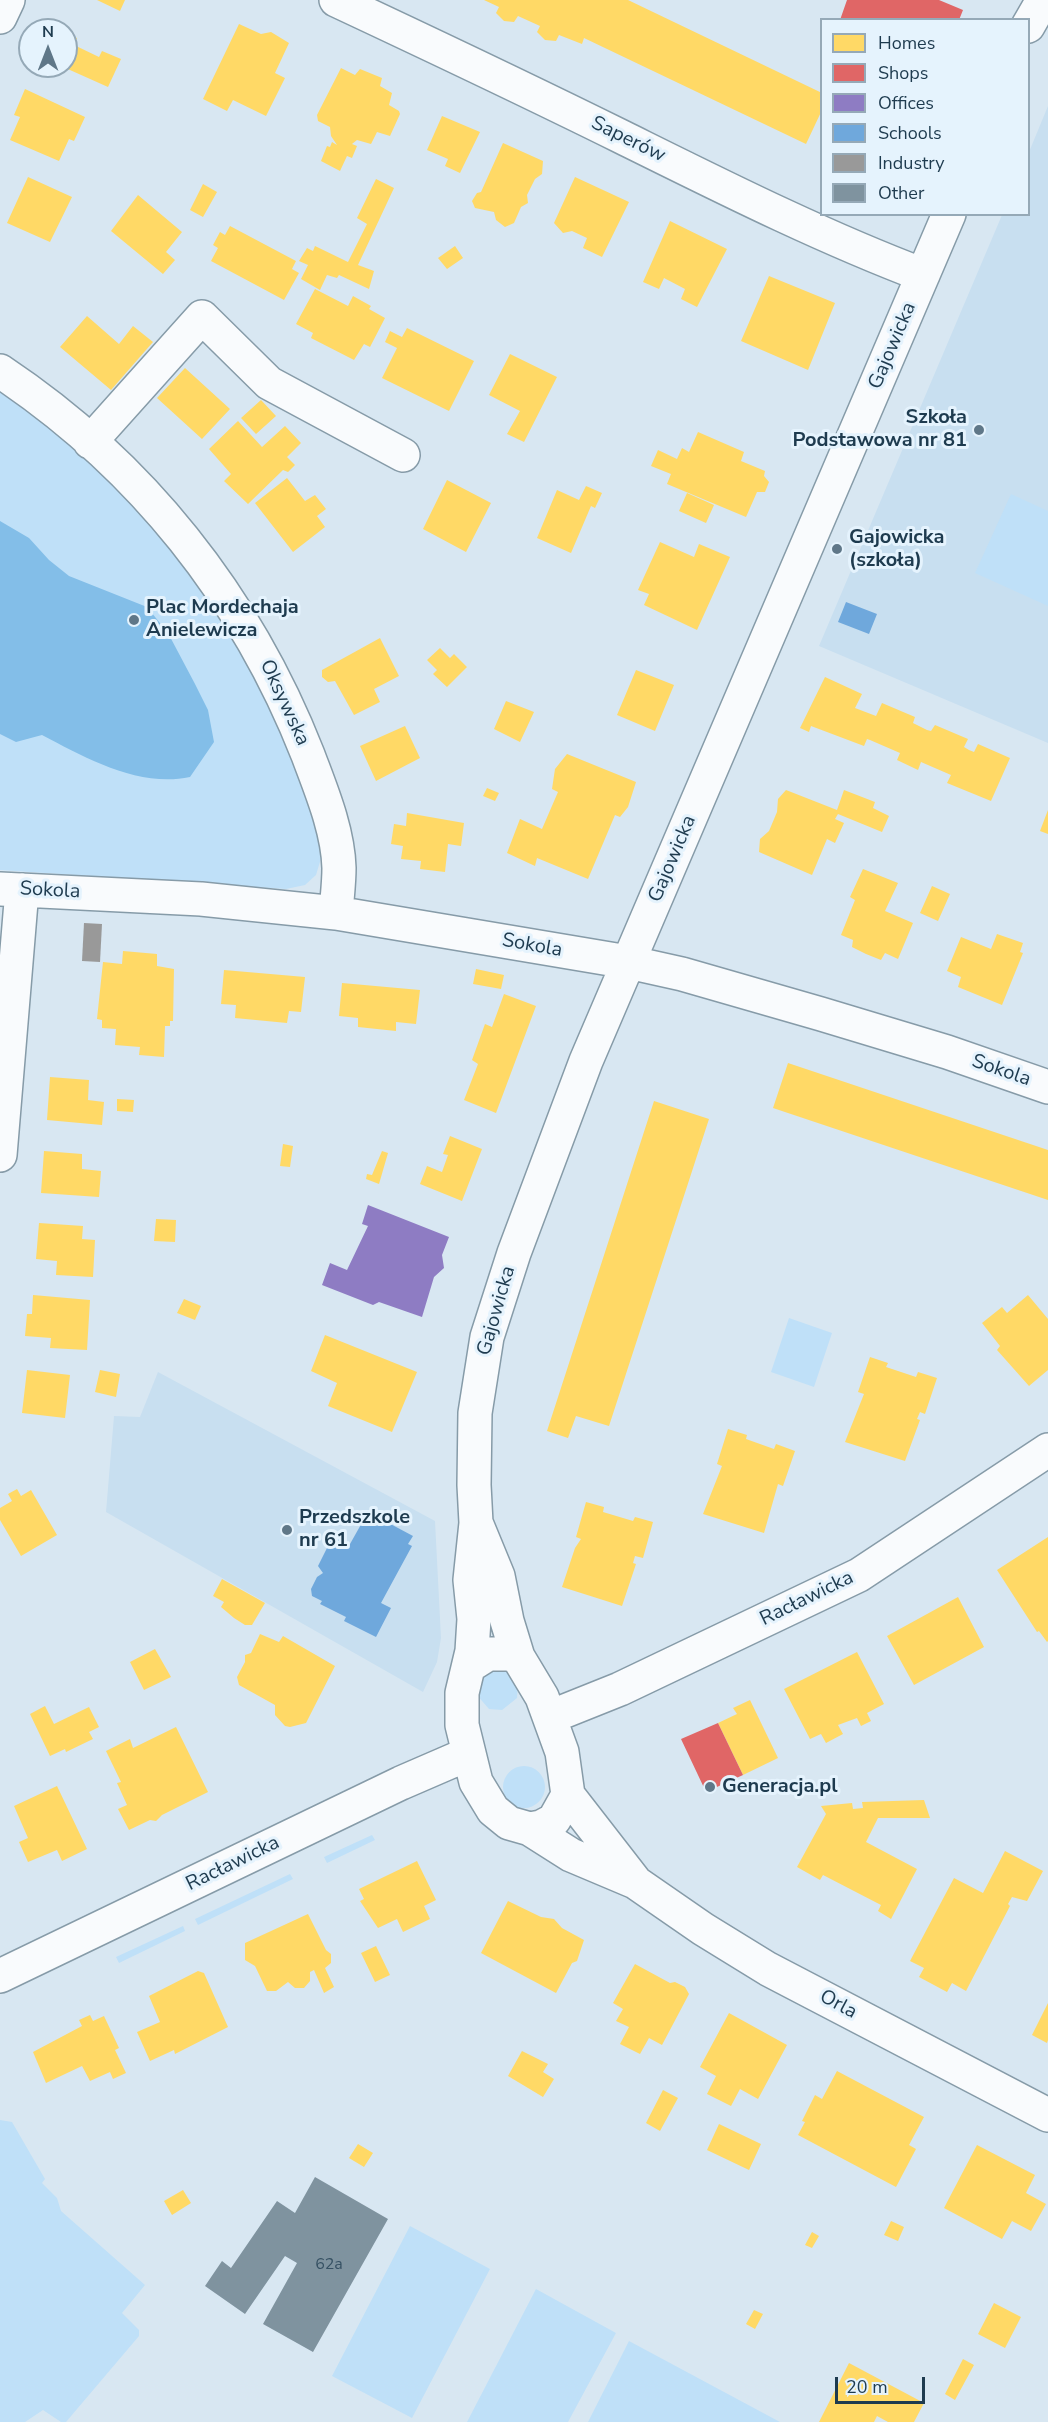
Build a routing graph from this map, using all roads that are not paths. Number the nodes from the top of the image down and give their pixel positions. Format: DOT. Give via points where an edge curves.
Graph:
graph roads {
  1 [pos="8,0"];
  2 [pos="336,0"];
  3 [pos="1043,0"];
  4 [pos="0,17"];
  5 [pos="1030,24"];
  6 [pos="948,216"];
  7 [pos="923,275"];
  8 [pos="0,370"];
  9 [pos="90,442"];
  10 [pos="403,455"];
  11 [pos="11,890"];
  12 [pos="336,913"];
  13 [pos="628,962"];
  14 [pos="1048,1087"];
  15 [pos="0,1155"];
  16 [pos="1048,1450"];
  17 [pos="476,1523"];
  18 [pos="518,1657"];
  19 [pos="469,1666"];
  20 [pos="550,1717"];
  21 [pos="468,1754"];
  22 [pos="568,1796"];
  23 [pos="530,1829"];
  24 [pos="635,1882"];
  25 [pos="0,1976"];
  26 [pos="1048,2115"];
  1 -- 4 [label="street"];
  2 -- 7 [label="street, Saperów" via="707,179 870,255"];
  3 -- 5 [label="street"];
  6 -- 7 [label="street, Gajowicka"];
  7 -- 13 [label="street, Gajowicka"];
  8 -- 9 [label="street, Oksywska"];
  9 -- 10 [label="street" via="202,317 269,383"];
  9 -- 12 [label="street, Oksywska" via="175,526 212,574 286,700 330,820 339,867"];
  11 -- 12 [label="street, Sokola" via="201,899"];
  11 -- 15 [label="street"];
  12 -- 13 [label="street, Sokola"];
  13 -- 14 [label="street, Sokola" via="831,1017"];
  13 -- 17 [label="street, Gajowicka" via="586,1061 487,1337 475,1413"];
  16 -- 20 [label="street, Racławicka" via="858,1575"];
  17 -- 18 [label="street, Gajowicka" via="498,1576"];
  17 -- 19 [label="street, Gajowicka" via="470,1580 474,1619"];
  18 -- 19 [label="street" via="488,1654"];
  18 -- 20 [label="street, Gajowicka" via="538,1688"];
  19 -- 21 [label="street, Gajowicka" via="461,1716"];
  20 -- 22 [label="street, Gajowicka" via="562,1752"];
  21 -- 23 [label="street, Orla" via="482,1795 493,1810 509,1823"];
  21 -- 25 [label="street, Racławicka"];
  22 -- 23 [label="street" via="554,1820"];
  22 -- 24 [label="street, Orla"];
  23 -- 24 [label="street, Orla" via="571,1855"];
  24 -- 26 [label="street, Orla" via="768,1969"];
}
